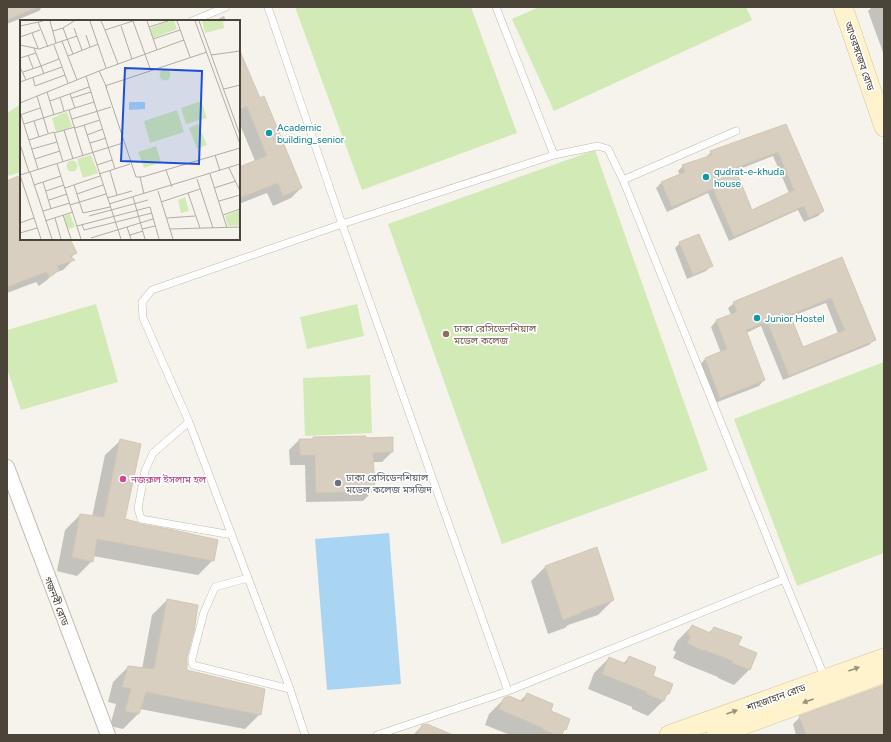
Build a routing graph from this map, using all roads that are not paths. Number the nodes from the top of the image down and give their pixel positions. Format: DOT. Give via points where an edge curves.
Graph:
graph roads {
  1 [pos="226,7"];
  2 [pos="268,7"];
  3 [pos="496,7"];
  4 [pos="843,7"];
  5 [pos="855,7"];
  6 [pos="194,20"];
  7 [pos="884,93"];
  8 [pos="884,127"];
  9 [pos="736,131"];
  10 [pos="554,155"];
  11 [pos="623,180"];
  12 [pos="342,224"];
  13 [pos="188,422"];
  14 [pos="7,467"];
  15 [pos="12,493"];
  16 [pos="232,535"];
  17 [pos="248,578"];
  18 [pos="784,579"];
  19 [pos="884,658"];
  20 [pos="884,673"];
  21 [pos="825,679"];
  22 [pos="290,689"];
  23 [pos="508,691"];
  24 [pos="714,730"];
  25 [pos="108,735"];
  26 [pos="305,735"];
  27 [pos="377,735"];
  28 [pos="669,735"];
  1 -- 6 [label="lane"];
  2 -- 12 [label="lane"];
  3 -- 10 [label="lane"];
  4 -- 8 [label="street, আওরঙ্গজেব রোড"];
  5 -- 7 [label="street, আওরঙ্গজেব রোড"];
  9 -- 11 [label="lane"];
  10 -- 11 [label="lane" via="598,146 608,149"];
  10 -- 12 [label="lane"];
  11 -- 18 [label="lane"];
  12 -- 13 [label="lane" via="152,290 142,302 143,318"];
  12 -- 23 [label="lane"];
  13 -- 16 [label="lane"];
  13 -- 16 [label="lane" via="153,453 145,472 138,508 141,519"];
  14 -- 15 [label="street, গজনবী রোড"];
  15 -- 25 [label="street, গজনবী রোড"];
  16 -- 17 [label="lane"];
  17 -- 22 [label="lane"];
  17 -- 22 [label="lane" via="216,587 204,612 192,658 193,665"];
  18 -- 21 [label="lane"];
  18 -- 23 [label="lane"];
  21 -- 19 [label="street, শাহজাহান রোড, one-way"];
  20 -- 24 [label="street, শাহজাহান রোড, one-way"];
  24 -- 21 [label="street, শাহজাহান রোড, one-way"];
  22 -- 26 [label="lane"];
  23 -- 27 [label="lane"];
  24 -- 28 [label="street, শাহজাহান রোড"];
}
